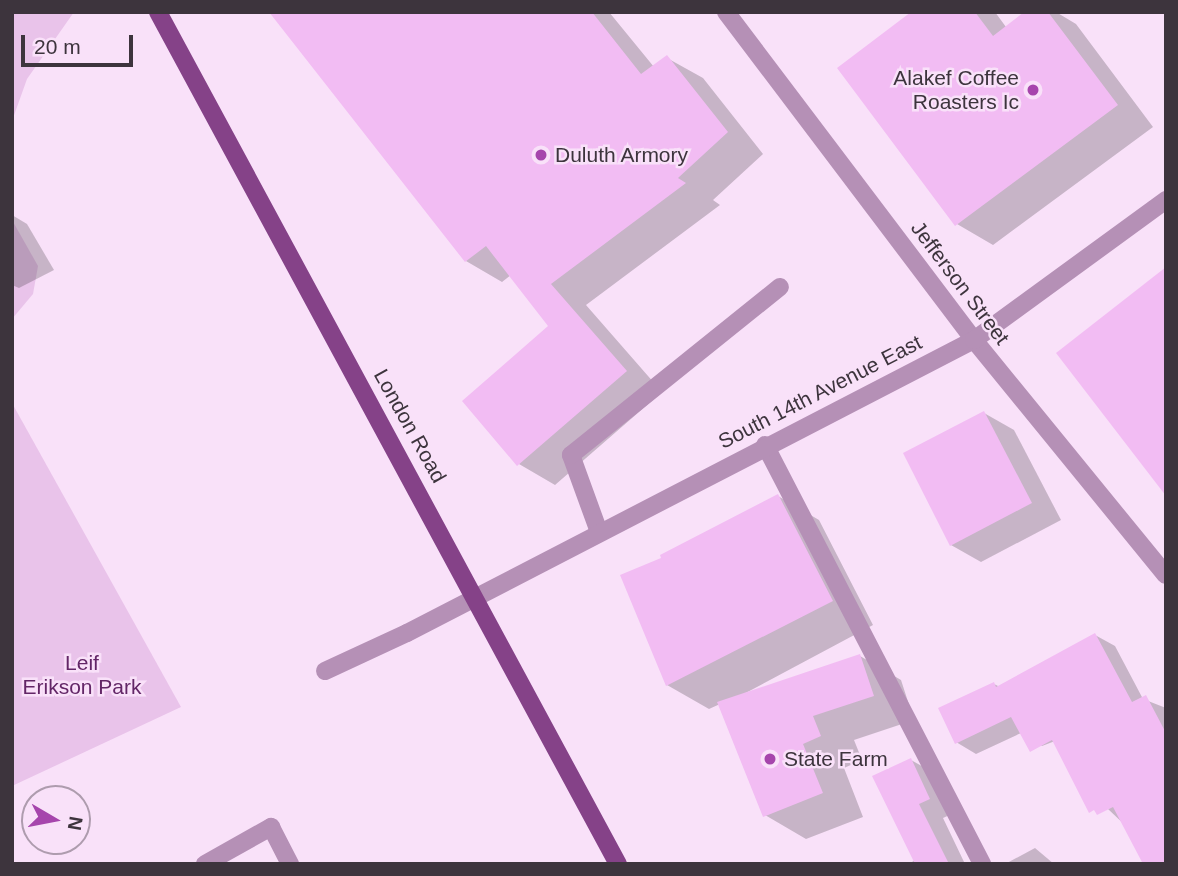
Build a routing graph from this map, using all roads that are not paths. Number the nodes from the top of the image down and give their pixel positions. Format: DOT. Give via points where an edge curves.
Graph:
graph roads {
  1 [pos="158,12"];
  2 [pos="726,12"];
  3 [pos="1166,200"];
  4 [pos="780,288"];
  5 [pos="974,340"];
  6 [pos="765,445"];
  7 [pos="599,532"];
  8 [pos="1166,575"];
  9 [pos="477,595"];
  10 [pos="325,671"];
  11 [pos="205,864"];
  12 [pos="290,864"];
  13 [pos="618,864"];
  14 [pos="982,864"];
  1 -- 9 [label="main road, London Road"];
  2 -- 5 [label="street, Jefferson Street"];
  3 -- 5 [label="street, South 14th Avenue East"];
  4 -- 7 [label="street" via="571,455"];
  5 -- 6 [label="street, South 14th Avenue East"];
  5 -- 8 [label="street, Jefferson Street"];
  6 -- 7 [label="street, South 14th Avenue East"];
  6 -- 14 [label="street"];
  7 -- 9 [label="street, South 14th Avenue East"];
  9 -- 10 [label="street, South 14th Avenue East"];
  9 -- 13 [label="main road, London Road"];
  11 -- 12 [label="street" via="271,827"];
}
